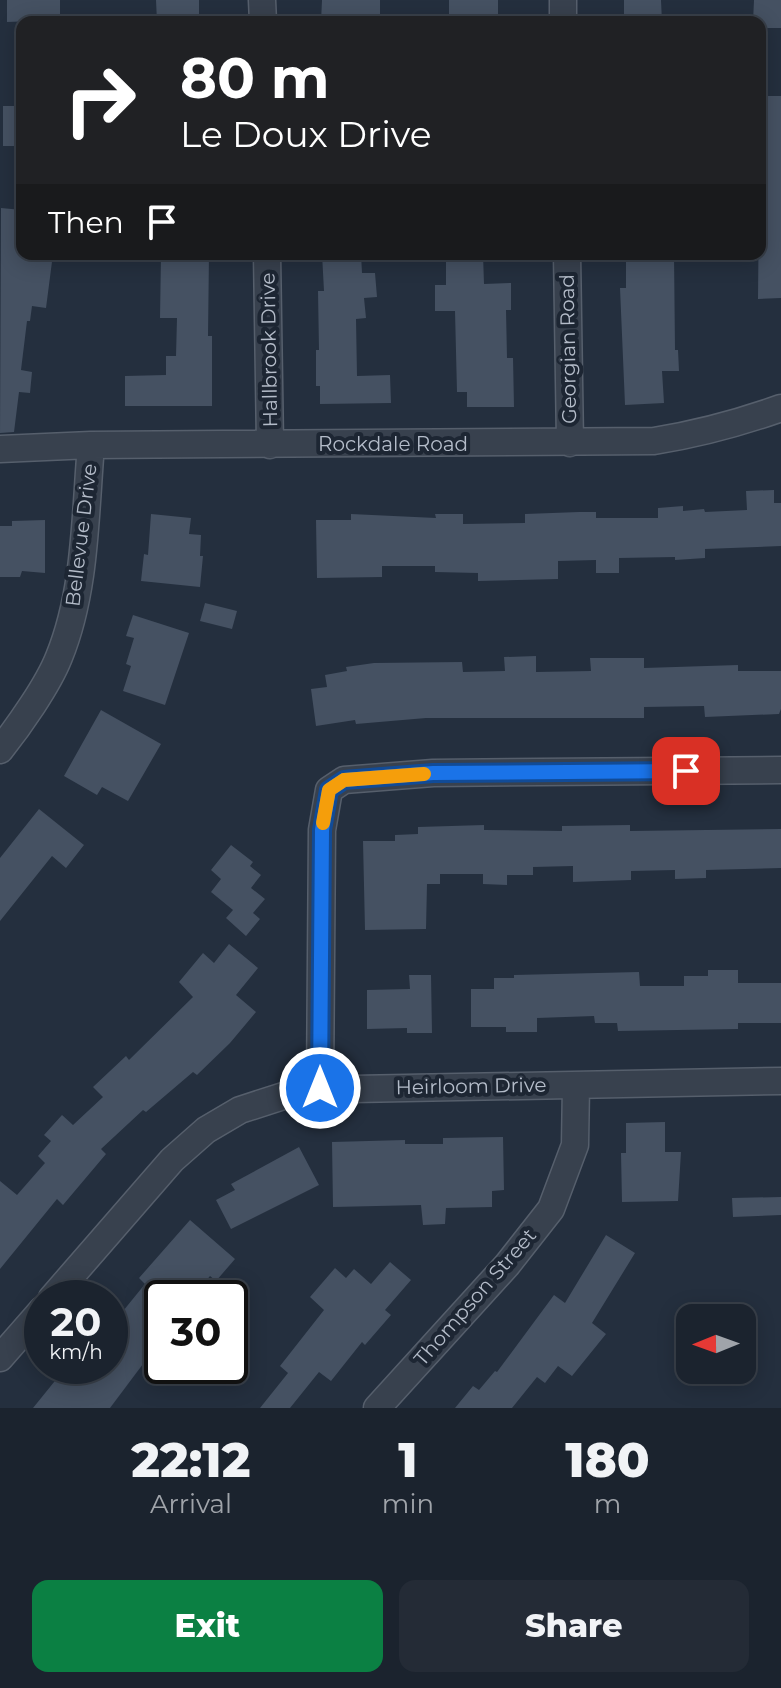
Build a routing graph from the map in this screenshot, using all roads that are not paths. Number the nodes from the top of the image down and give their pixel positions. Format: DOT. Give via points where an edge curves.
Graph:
graph roads {
  1 [pos="267,260"];
  2 [pos="567,260"];
  3 [pos="781,408"];
  4 [pos="570,443"];
  5 [pos="91,445"];
  6 [pos="270,445"];
  7 [pos="0,449"];
  8 [pos="0,750"];
  9 [pos="781,770"];
  10 [pos="781,1081"];
  11 [pos="576,1085"];
  12 [pos="320,1088"];
  13 [pos="68,1280"];
  14 [pos="24,1331"];
  15 [pos="0,1358"];
  16 [pos="377,1408"];
  1 -- 6 [label="street, Hallbrook Drive"];
  2 -- 4 [label="street, Georgian Road"];
  3 -- 4 [label="street, Rockdale Road" via="735,425 654,441"];
  4 -- 6 [label="street, Rockdale Road"];
  5 -- 6 [label="street, Rockdale Road"];
  5 -- 7 [label="street, Rockdale Road"];
  5 -- 8 [label="street, Bellevue Drive" via="72,616 59,659"];
  9 -- 12 [label="street" via="433,773 344,780 329,790 322,830"];
  10 -- 11 [label="street, Heirloom Drive"];
  11 -- 12 [label="street, Heirloom Drive"];
  11 -- 16 [label="street, Thompson Street" via="575,1145 551,1209"];
  12 -- 13 [label="street, Heirloom Drive" via="240,1110 206,1130 172,1160"];
  14 -- 15 [label="street"];
}
